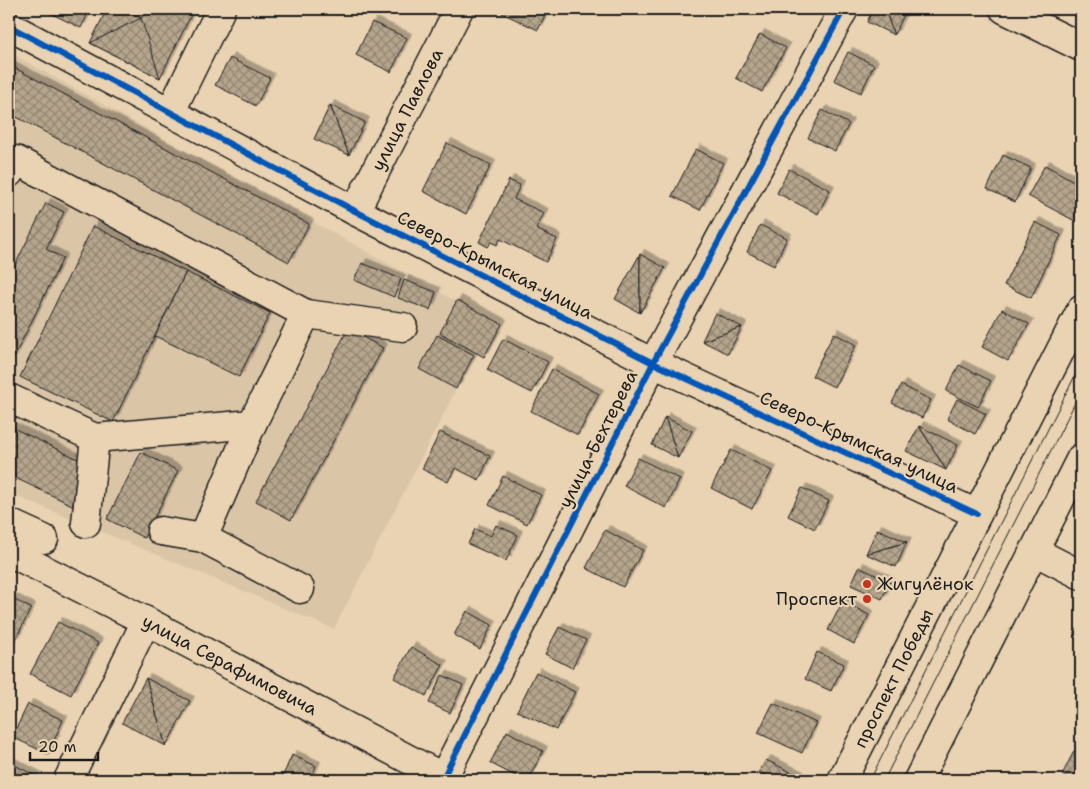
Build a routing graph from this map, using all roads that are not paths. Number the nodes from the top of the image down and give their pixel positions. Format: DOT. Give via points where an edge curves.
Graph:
graph roads {
  1 [pos="221,9"];
  2 [pos="459,9"];
  3 [pos="844,9"];
  4 [pos="1004,9"];
  5 [pos="9,26"];
  6 [pos="1081,47"];
  7 [pos="171,111"];
  8 [pos="11,163"];
  9 [pos="355,210"];
  10 [pos="1081,310"];
  11 [pos="306,314"];
  12 [pos="403,327"];
  13 [pos="653,363"];
  14 [pos="9,398"];
  15 [pos="252,424"];
  16 [pos="96,438"];
  17 [pos="1081,458"];
  18 [pos="977,514"];
  19 [pos="9,523"];
  20 [pos="86,523"];
  21 [pos="161,531"];
  22 [pos="203,538"];
  23 [pos="44,540"];
  24 [pos="1034,551"];
  25 [pos="9,552"];
  26 [pos="1081,575"];
  27 [pos="300,589"];
  28 [pos="146,621"];
  29 [pos="445,779"];
  30 [pos="68,780"];
  31 [pos="842,780"];
  32 [pos="918,780"];
  1 -- 7 [label="street"];
  2 -- 9 [label="street, улица Павлова"];
  3 -- 13 [label="street, улица Бехтерева"];
  4 -- 6 [label="street"];
  5 -- 7 [label="street, Северо-Крымская улица"];
  7 -- 9 [label="street, Северо-Крымская улица"];
  8 -- 11 [label="street"];
  9 -- 13 [label="street, Северо-Крымская улица"];
  10 -- 18 [label="street, проспект Победы"];
  11 -- 12 [label="street"];
  11 -- 15 [label="street"];
  13 -- 18 [label="street, Северо-Крымская улица"];
  13 -- 29 [label="street, улица Бехтерева"];
  14 -- 16 [label="street"];
  15 -- 16 [label="street"];
  15 -- 22 [label="street"];
  16 -- 20 [label="street"];
  17 -- 24 [label="street"];
  18 -- 31 [label="street, проспект Победы"];
  19 -- 23 [label="street"];
  21 -- 22 [label="street"];
  22 -- 27 [label="street"];
  24 -- 26 [label="street"];
  24 -- 32 [label="street"];
  25 -- 28 [label="street, улица Серафимовича"];
  28 -- 29 [label="street, улица Серафимовича"];
  28 -- 30 [label="street"];
}
